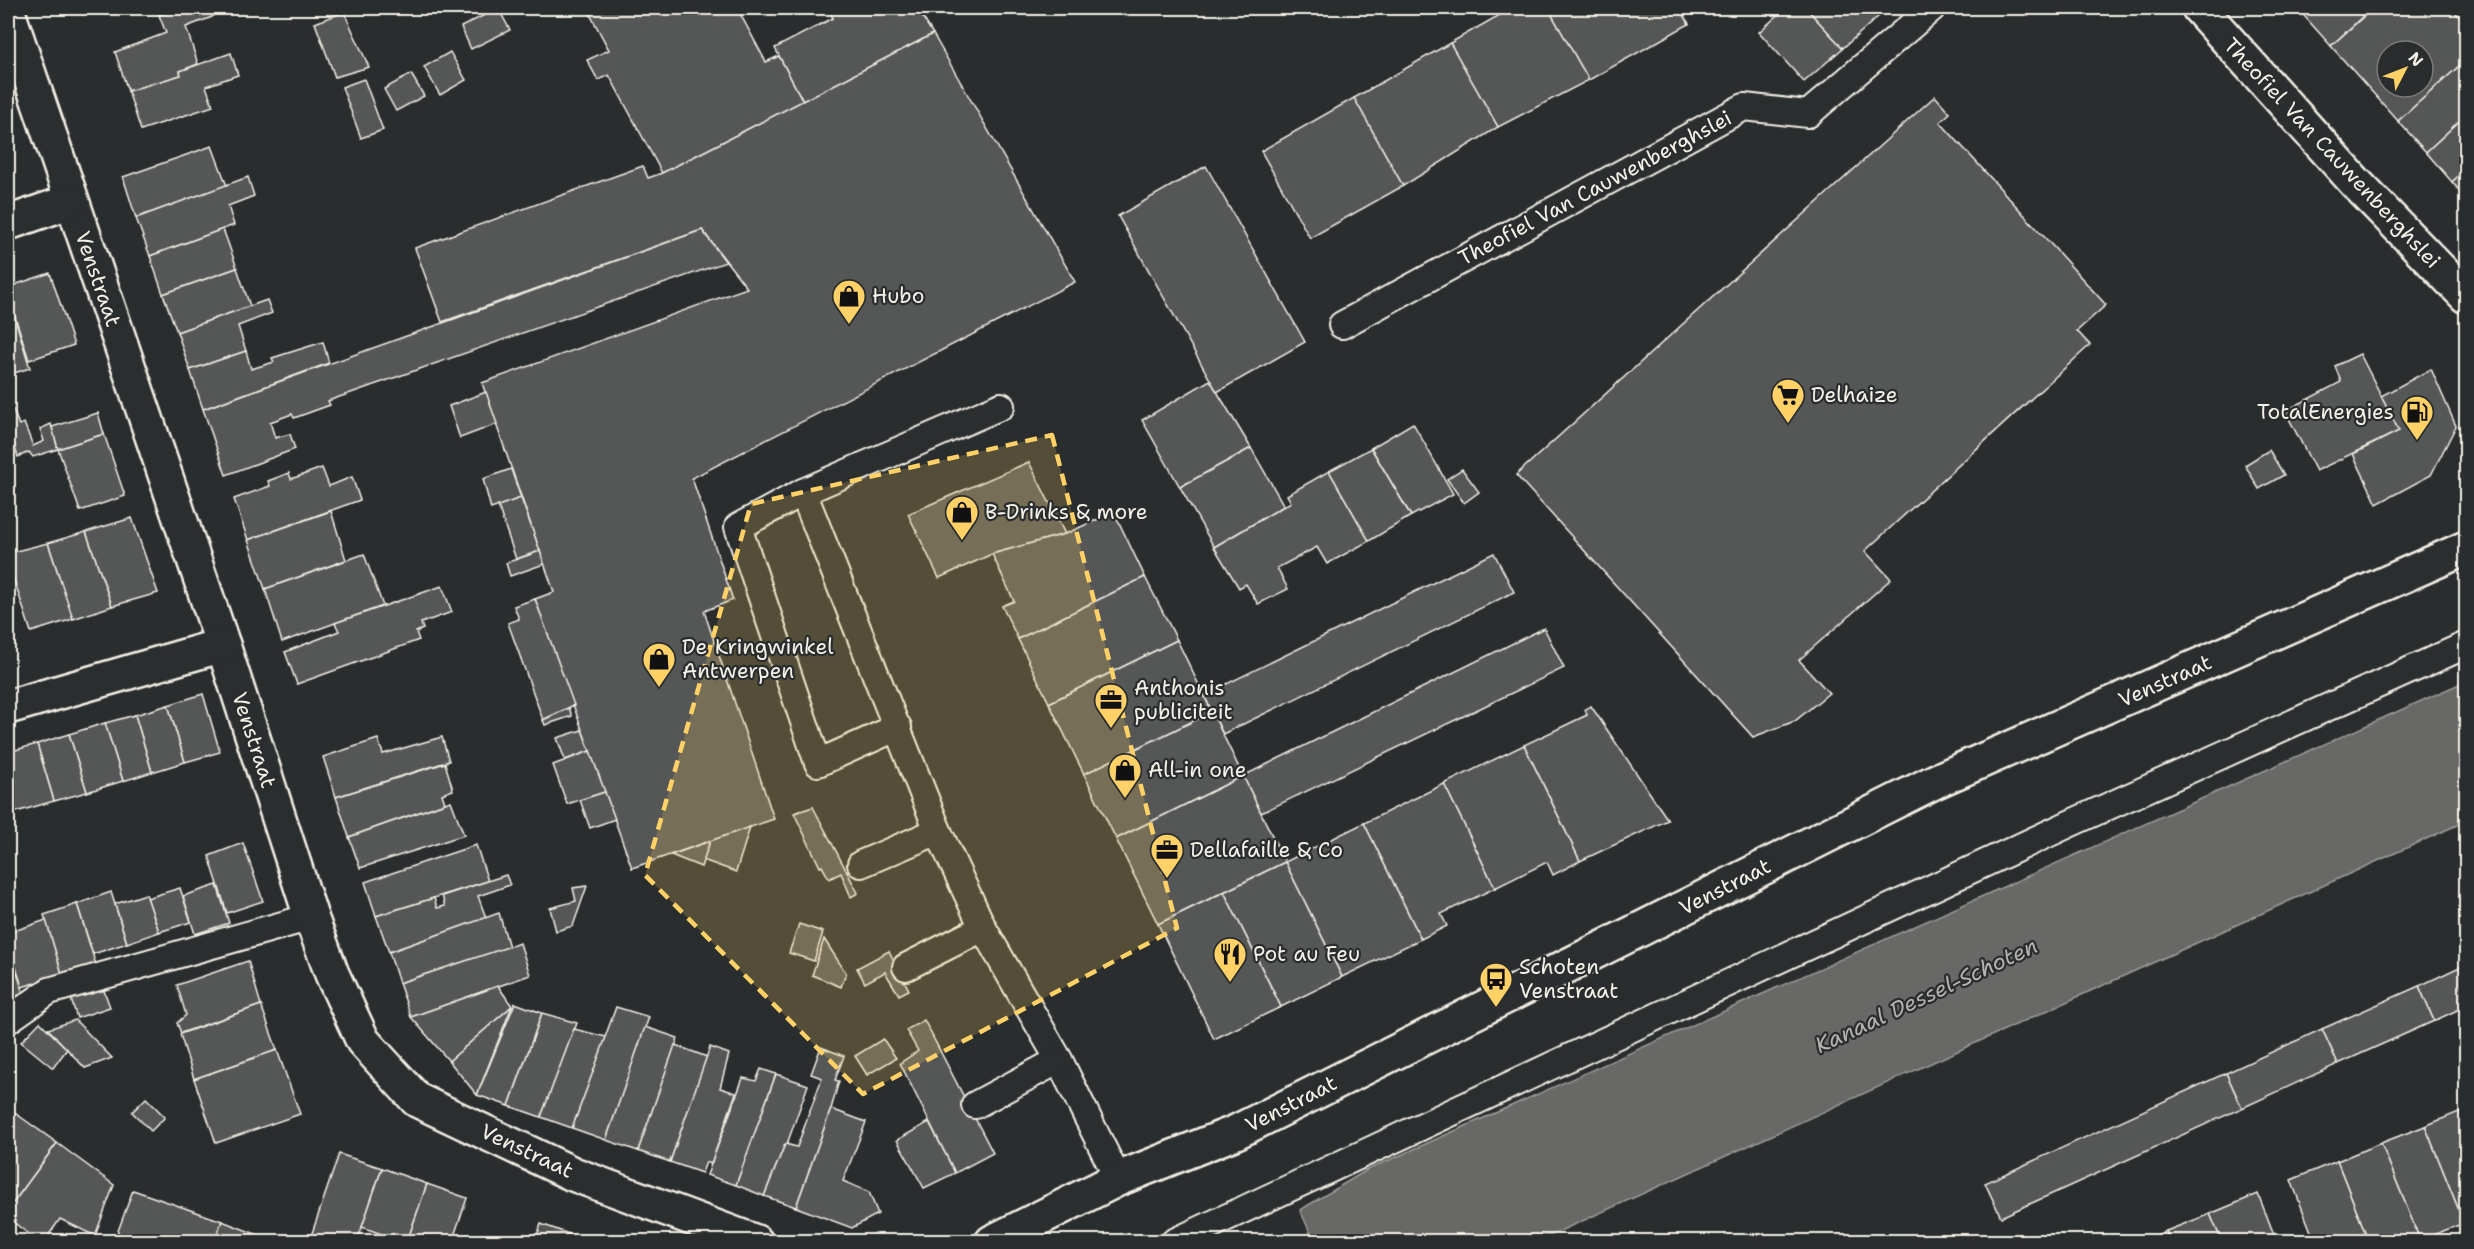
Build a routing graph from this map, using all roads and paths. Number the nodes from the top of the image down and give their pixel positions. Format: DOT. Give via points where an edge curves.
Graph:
graph roads {
  1 [pos="1932,8"];
  2 [pos="2199,8"];
  3 [pos="8,12"];
  4 [pos="71,201"];
  5 [pos="8,223"];
  6 [pos="2466,296"];
  7 [pos="1342,325"];
  8 [pos="1001,406"];
  9 [pos="803,492"];
  10 [pos="2466,548"];
  11 [pos="223,645"];
  12 [pos="2466,645"];
  13 [pos="8,706"];
  14 [pos="898,727"];
  15 [pos="938,831"];
  16 [pos="861,864"];
  17 [pos="311,917"];
  18 [pos="983,928"];
  19 [pos="906,967"];
  20 [pos="8,1020"];
  21 [pos="1059,1060"];
  22 [pos="975,1105"];
  23 [pos="1118,1179"];
  24 [pos="756,1242"];
  25 [pos="992,1242"];
  26 [pos="1174,1242"];
  1 -- 7 [label="lane, Theofiel Van Cauwenberghslei" via="1808,114 1744,107"];
  2 -- 6 [label="street, Theofiel Van Cauwenberghslei" via="2356,183"];
  3 -- 4 [label="street, Venstraat"];
  4 -- 5 [label="street"];
  4 -- 11 [label="street, Venstraat"];
  8 -- 9 [label="lane"];
  9 -- 14 [label="lane"];
  9 -- 14 [label="lane" via="738,527 818,763"];
  10 -- 23 [label="street, Venstraat" via="1936,781 1236,1132"];
  11 -- 13 [label="street"];
  11 -- 17 [label="street, Venstraat"];
  12 -- 26 [label="lane" via="2047,834"];
  14 -- 15 [label="lane"];
  15 -- 16 [label="lane"];
  15 -- 18 [label="lane"];
  17 -- 20 [label="lane" via="49,991"];
  17 -- 24 [label="street, Venstraat" via="363,1041 417,1100 573,1174"];
  18 -- 19 [label="lane"];
  18 -- 21 [label="lane"];
  21 -- 22 [label="lane"];
  21 -- 23 [label="lane"];
  23 -- 25 [label="street, Venstraat"];
}
